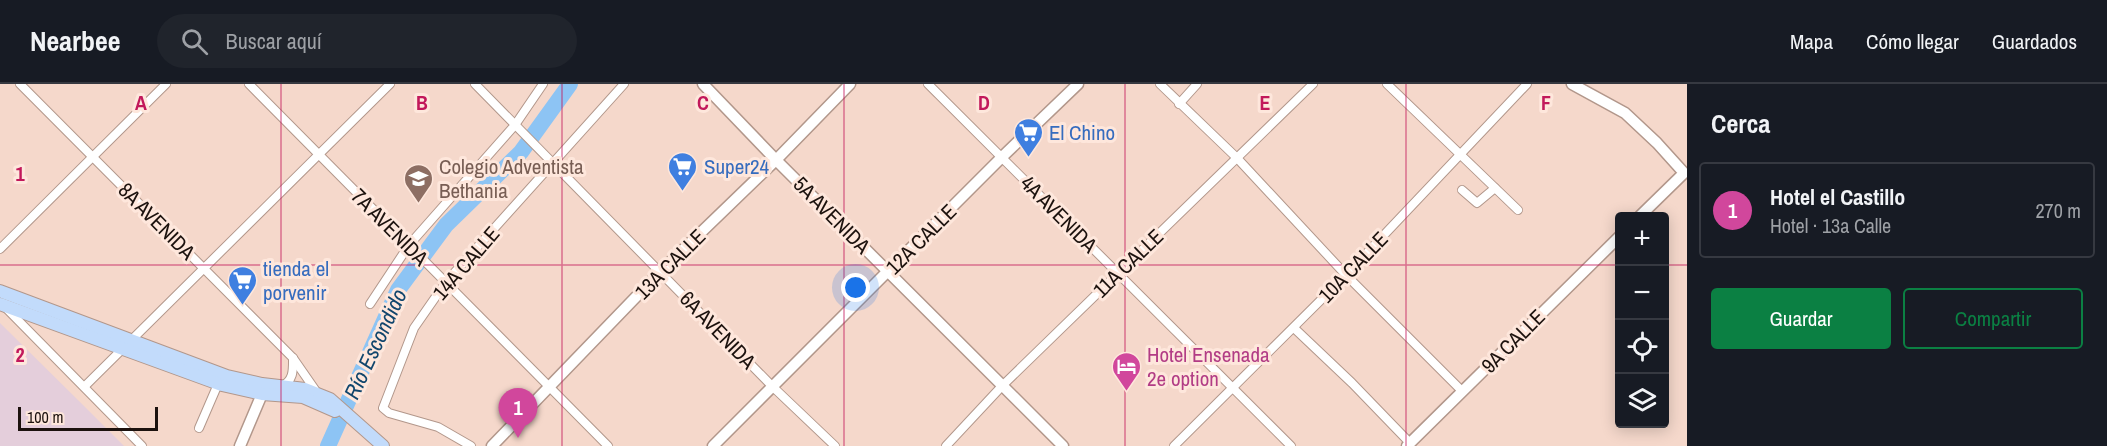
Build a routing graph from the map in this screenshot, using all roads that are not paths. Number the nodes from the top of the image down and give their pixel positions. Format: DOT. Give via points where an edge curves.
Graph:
graph roads {
  1 [pos="20,84"];
  2 [pos="166,84"];
  3 [pos="249,84"];
  4 [pos="390,84"];
  5 [pos="475,84"];
  6 [pos="543,84"];
  7 [pos="624,84"];
  8 [pos="703,84"];
  9 [pos="850,84"];
  10 [pos="928,84"];
  11 [pos="1078,84"];
  12 [pos="1160,84"];
  13 [pos="1197,84"];
  14 [pos="1313,84"];
  15 [pos="1387,84"];
  16 [pos="1527,84"];
  17 [pos="1572,84"];
  18 [pos="1179,104"];
  19 [pos="516,126"];
  20 [pos="1461,154"];
  21 [pos="93,157"];
  22 [pos="319,157"];
  23 [pos="1002,157"];
  24 [pos="1237,158"];
  25 [pos="550,159"];
  26 [pos="776,160"];
  27 [pos="1495,188"];
  28 [pos="1462,190"];
  29 [pos="1518,210"];
  30 [pos="1644,212"];
  31 [pos="1615,241"];
  32 [pos="411,248"];
  33 [pos="0,249"];
  34 [pos="204,268"];
  35 [pos="661,271"];
  36 [pos="889,271"];
  37 [pos="1118,273"];
  38 [pos="1346,275"];
  39 [pos="446,282"];
  40 [pos="0,291"];
  41 [pos="1,303"];
  42 [pos="370,304"];
  43 [pos="1294,328"];
  44 [pos="127,344"];
  45 [pos="293,358"];
  46 [pos="218,384"];
  47 [pos="85,386"];
  48 [pos="282,386"];
  49 [pos="550,387"];
  50 [pos="773,387"];
  51 [pos="1002,387"];
  52 [pos="1232,387"];
  53 [pos="262,389"];
  54 [pos="1462,391"];
  55 [pos="318,394"];
  56 [pos="337,408"];
  57 [pos="199,428"];
  58 [pos="361,429"];
  59 [pos="1408,445"];
  60 [pos="142,446"];
  61 [pos="240,446"];
  62 [pos="373,446"];
  63 [pos="383,446"];
  64 [pos="471,446"];
  65 [pos="492,446"];
  66 [pos="608,446"];
  67 [pos="714,446"];
  68 [pos="836,446"];
  69 [pos="946,446"];
  70 [pos="1063,446"];
  71 [pos="1174,446"];
  72 [pos="1291,446"];
  1 -- 21 [label="street, 8A AVENIDA"];
  2 -- 21 [label="street"];
  3 -- 22 [label="street, 7A AVENIDA"];
  4 -- 22 [label="street"];
  5 -- 19 [label="street, 6A AVENIDA"];
  6 -- 19 [label="street"];
  7 -- 25 [label="street, 14A CALLE"];
  8 -- 26 [label="street, 5A AVENIDA"];
  9 -- 26 [label="street, 13A CALLE"];
  10 -- 23 [label="street, 4A AVENIDA"];
  11 -- 23 [label="street, 12A CALLE"];
  12 -- 18 [label="street"];
  13 -- 18 [label="street"];
  14 -- 24 [label="street, 11A CALLE"];
  15 -- 20 [label="street"];
  16 -- 20 [label="street, 10A CALLE"];
  17 -- 30 [label="street" via="1624,113 1684,173"];
  18 -- 24 [label="street"];
  19 -- 25 [label="street, 6A AVENIDA"];
  19 -- 32 [label="street"];
  20 -- 27 [label="street"];
  20 -- 38 [label="street, 10A CALLE"];
  21 -- 33 [label="street"];
  21 -- 34 [label="street, 8A AVENIDA"];
  22 -- 32 [label="street, 7A AVENIDA"];
  22 -- 34 [label="street"];
  23 -- 36 [label="street, 12A CALLE"];
  23 -- 37 [label="street, 4A AVENIDA"];
  24 -- 37 [label="street, 11A CALLE"];
  24 -- 38 [label="street"];
  25 -- 35 [label="street, 6A AVENIDA"];
  25 -- 39 [label="street, 14A CALLE" via="497,228"];
  26 -- 35 [label="street, 13A CALLE"];
  26 -- 36 [label="street, 5A AVENIDA"];
  27 -- 28 [label="street" via="1477,203"];
  27 -- 29 [label="street"];
  31 -- 54 [label="street, 9A CALLE"];
  32 -- 39 [label="street, 7A AVENIDA"];
  32 -- 42 [label="street"];
  34 -- 44 [label="street"];
  34 -- 45 [label="street, 8A AVENIDA"];
  35 -- 49 [label="street, 13A CALLE"];
  35 -- 50 [label="street, 6A AVENIDA"];
  36 -- 50 [label="street, 12A CALLE"];
  36 -- 51 [label="street, 5A AVENIDA"];
  37 -- 51 [label="street, 11A CALLE"];
  37 -- 52 [label="street, 4A AVENIDA"];
  38 -- 43 [label="street, 10A CALLE"];
  38 -- 54 [label="street"];
  39 -- 49 [label="street, 7A AVENIDA"];
  39 -- 64 [label="street, 14A CALLE" via="414,328 382,405 389,413 438,427"];
  40 -- 44 [label="main road"];
  41 -- 44 [label="main road"];
  41 -- 47 [label="street"];
  43 -- 52 [label="street, 10A CALLE"];
  43 -- 59 [label="street" via="1352,383"];
  44 -- 46 [label="main road"];
  44 -- 47 [label="street"];
  44 -- 53 [label="main road"];
  45 -- 48 [label="street" via="293,375"];
  45 -- 55 [label="street, 8A AVENIDA"];
  46 -- 53 [label="main road"];
  46 -- 57 [label="street"];
  47 -- 60 [label="street"];
  48 -- 53 [label="main road, 8A AVENIDA"];
  48 -- 55 [label="main road, 8A AVENIDA"];
  49 -- 65 [label="street, 13A CALLE"];
  49 -- 66 [label="street, 7A AVENIDA"];
  50 -- 67 [label="street, 12A CALLE"];
  50 -- 68 [label="street, 6A AVENIDA"];
  51 -- 69 [label="street, 11A CALLE"];
  51 -- 70 [label="street, 5A AVENIDA"];
  52 -- 71 [label="street, 10A CALLE"];
  52 -- 72 [label="street, 4A AVENIDA"];
  53 -- 56 [label="main road, 8A AVENIDA"];
  53 -- 61 [label="street"];
  54 -- 59 [label="street, 9A CALLE"];
  55 -- 56 [label="main road, 8A AVENIDA"];
  56 -- 58 [label="main road, 8A AVENIDA"];
  58 -- 62 [label="main road, 8A AVENIDA"];
  58 -- 63 [label="main road, 8A AVENIDA"];
}
